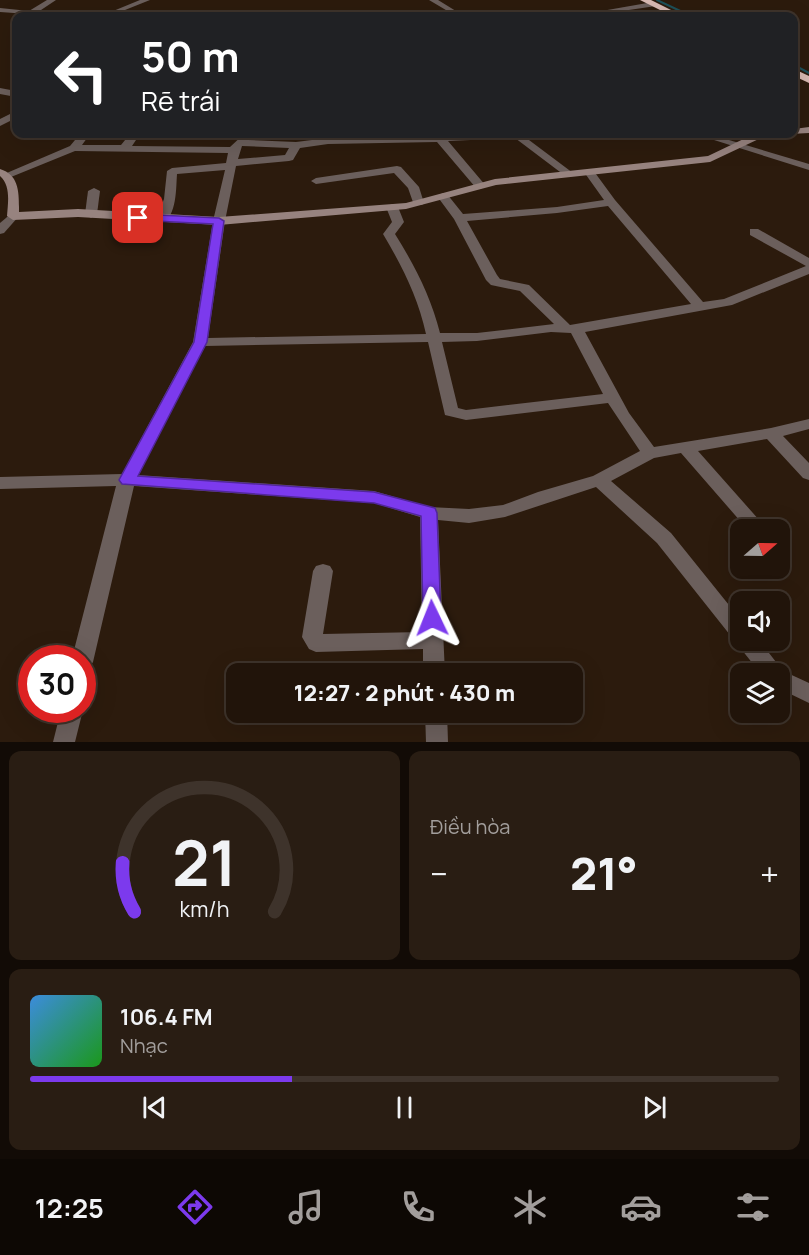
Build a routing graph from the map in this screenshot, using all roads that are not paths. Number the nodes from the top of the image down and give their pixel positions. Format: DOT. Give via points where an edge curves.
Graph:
graph roads {
  1 [pos="52,0"];
  2 [pos="146,0"];
  3 [pos="433,0"];
  4 [pos="649,2"];
  5 [pos="0,10"];
  6 [pos="21,12"];
  7 [pos="33,12"];
  8 [pos="115,12"];
  9 [pos="453,12"];
  10 [pos="598,12"];
  11 [pos="670,12"];
  12 [pos="82,138"];
  13 [pos="132,138"];
  14 [pos="421,138"];
  15 [pos="440,138"];
  16 [pos="524,138"];
  17 [pos="714,138"];
  18 [pos="753,138"];
  19 [pos="296,145"];
  20 [pos="739,145"];
  21 [pos="74,148"];
  22 [pos="123,150"];
  23 [pos="237,151"];
  24 [pos="809,167"];
  25 [pos="589,172"];
  26 [pos="568,173"];
  27 [pos="7,177"];
  28 [pos="316,181"];
  29 [pos="0,186"];
  30 [pos="480,186"];
  31 [pos="94,191"];
  32 [pos="444,196"];
  33 [pos="611,202"];
  34 [pos="418,203"];
  35 [pos="392,207"];
  36 [pos="91,214"];
  37 [pos="13,216"];
  38 [pos="460,218"];
  39 [pos="162,219"];
  40 [pos="219,221"];
  41 [pos="0,230"];
  42 [pos="754,232"];
  43 [pos="809,263"];
  44 [pos="809,269"];
  45 [pos="701,308"];
  46 [pos="571,328"];
  47 [pos="433,337"];
  48 [pos="200,342"];
  49 [pos="613,398"];
  50 [pos="809,424"];
  51 [pos="771,433"];
  52 [pos="684,446"];
  53 [pos="650,453"];
  54 [pos="809,474"];
  55 [pos="127,480"];
  56 [pos="599,480"];
  57 [pos="0,483"];
  58 [pos="429,513"];
  59 [pos="749,519"];
  60 [pos="323,572"];
  61 [pos="730,621"];
  62 [pos="433,640"];
  63 [pos="86,645"];
  64 [pos="755,651"];
  65 [pos="434,663"];
  66 [pos="765,663"];
  67 [pos="790,684"];
  68 [pos="809,693"];
  69 [pos="69,723"];
  70 [pos="436,723"];
  71 [pos="64,742"];
  72 [pos="437,742"];
  1 -- 7 [label="street"];
  2 -- 8 [label="street"];
  3 -- 9 [label="street"];
  4 -- 10 [label="street"];
  4 -- 11 [label="highway"];
  5 -- 6 [label="street"];
  12 -- 21 [label="street"];
  13 -- 22 [label="street"];
  14 -- 19 [label="street"];
  15 -- 30 [label="street"];
  16 -- 26 [label="street"];
  17 -- 20 [label="street"];
  18 -- 20 [label="street"];
  19 -- 23 [label="street"];
  19 -- 23 [label="street" via="289,158"];
  20 -- 24 [label="street"];
  20 -- 25 [label="street" via="710,159"];
  21 -- 22 [label="street"];
  21 -- 27 [label="street"];
  22 -- 23 [label="street"];
  23 -- 39 [label="street" via="172,171 170,199"];
  23 -- 40 [label="street"];
  25 -- 26 [label="street"];
  25 -- 33 [label="street"];
  26 -- 30 [label="street"];
  27 -- 29 [label="street"];
  27 -- 37 [label="street"];
  28 -- 34 [label="street" via="397,169 413,188"];
  30 -- 32 [label="street"];
  31 -- 36 [label="street"];
  32 -- 34 [label="street"];
  32 -- 38 [label="street"];
  33 -- 38 [label="street"];
  33 -- 45 [label="street"];
  34 -- 35 [label="street"];
  35 -- 40 [label="street"];
  35 -- 47 [label="street" via="398,222 389,234 419,288"];
  36 -- 37 [label="street"];
  36 -- 39 [label="street"];
  37 -- 41 [label="street"];
  38 -- 46 [label="street" via="493,280 524,288"];
  39 -- 40 [label="street"];
  40 -- 48 [label="street"];
  42 -- 43 [label="street"];
  44 -- 45 [label="street" via="735,300"];
  45 -- 46 [label="street"];
  46 -- 47 [label="street" via="477,338"];
  46 -- 49 [label="street"];
  47 -- 48 [label="street"];
  47 -- 49 [label="street" via="448,406 455,413 466,415"];
  48 -- 55 [label="street"];
  49 -- 53 [label="street"];
  50 -- 51 [label="street"];
  51 -- 52 [label="street"];
  51 -- 54 [label="street"];
  52 -- 53 [label="street"];
  52 -- 59 [label="street"];
  53 -- 56 [label="street"];
  55 -- 57 [label="street"];
  55 -- 58 [label="street" via="374,497"];
  55 -- 63 [label="street"];
  56 -- 58 [label="street" via="505,511 469,516"];
  56 -- 61 [label="street" via="664,538"];
  58 -- 62 [label="street"];
  60 -- 62 [label="street" via="312,637 316,643"];
  62 -- 65 [label="street"];
  64 -- 66 [label="street"];
  67 -- 68 [label="street"];
  69 -- 71 [label="street"];
  70 -- 72 [label="street"];
}
